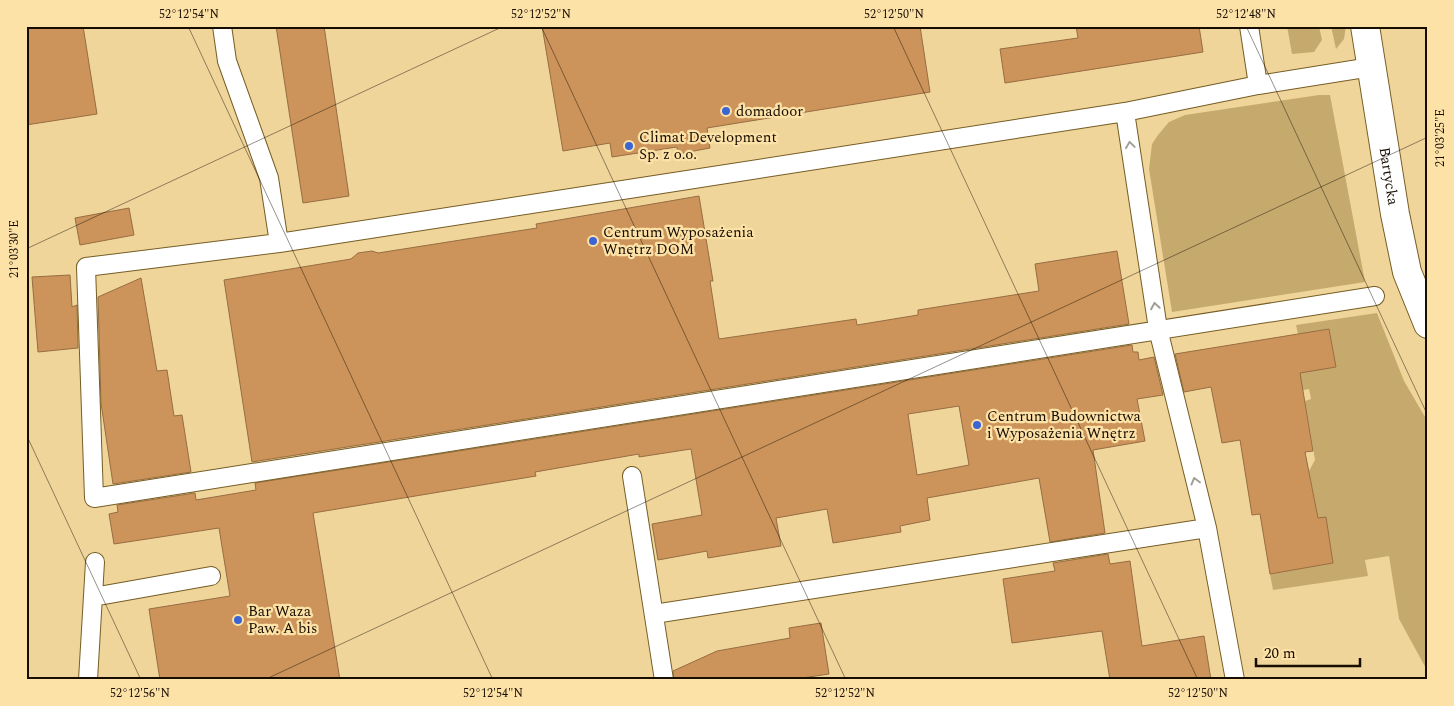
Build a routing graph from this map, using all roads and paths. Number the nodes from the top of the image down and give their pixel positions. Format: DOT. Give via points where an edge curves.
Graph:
graph roads {
  1 [pos="222,26"];
  2 [pos="1249,26"];
  3 [pos="1365,26"];
  4 [pos="1371,67"];
  5 [pos="1258,85"];
  6 [pos="1125,112"];
  7 [pos="279,243"];
  8 [pos="1375,296"];
  9 [pos="1428,324"];
  10 [pos="1158,329"];
  11 [pos="632,476"];
  12 [pos="1207,528"];
  13 [pos="95,562"];
  14 [pos="211,576"];
  15 [pos="93,596"];
  16 [pos="654,614"];
  17 [pos="88,680"];
  18 [pos="664,680"];
  19 [pos="1235,680"];
  1 -- 7 [label="lane" via="227,61 269,178"];
  2 -- 5 [label="lane"];
  3 -- 4 [label="street, Bartycka"];
  4 -- 5 [label="lane"];
  4 -- 9 [label="street, Bartycka" via="1407,272"];
  5 -- 6 [label="lane"];
  6 -- 7 [label="lane"];
  10 -- 6 [label="lane, one-way"];
  7 -- 10 [label="lane" via="86,267 94,498"];
  8 -- 10 [label="lane"];
  12 -- 10 [label="lane, one-way"];
  11 -- 16 [label="lane"];
  12 -- 16 [label="lane"];
  12 -- 19 [label="lane"];
  13 -- 15 [label="lane"];
  14 -- 15 [label="lane"];
  15 -- 17 [label="lane"];
  16 -- 18 [label="lane"];
}
